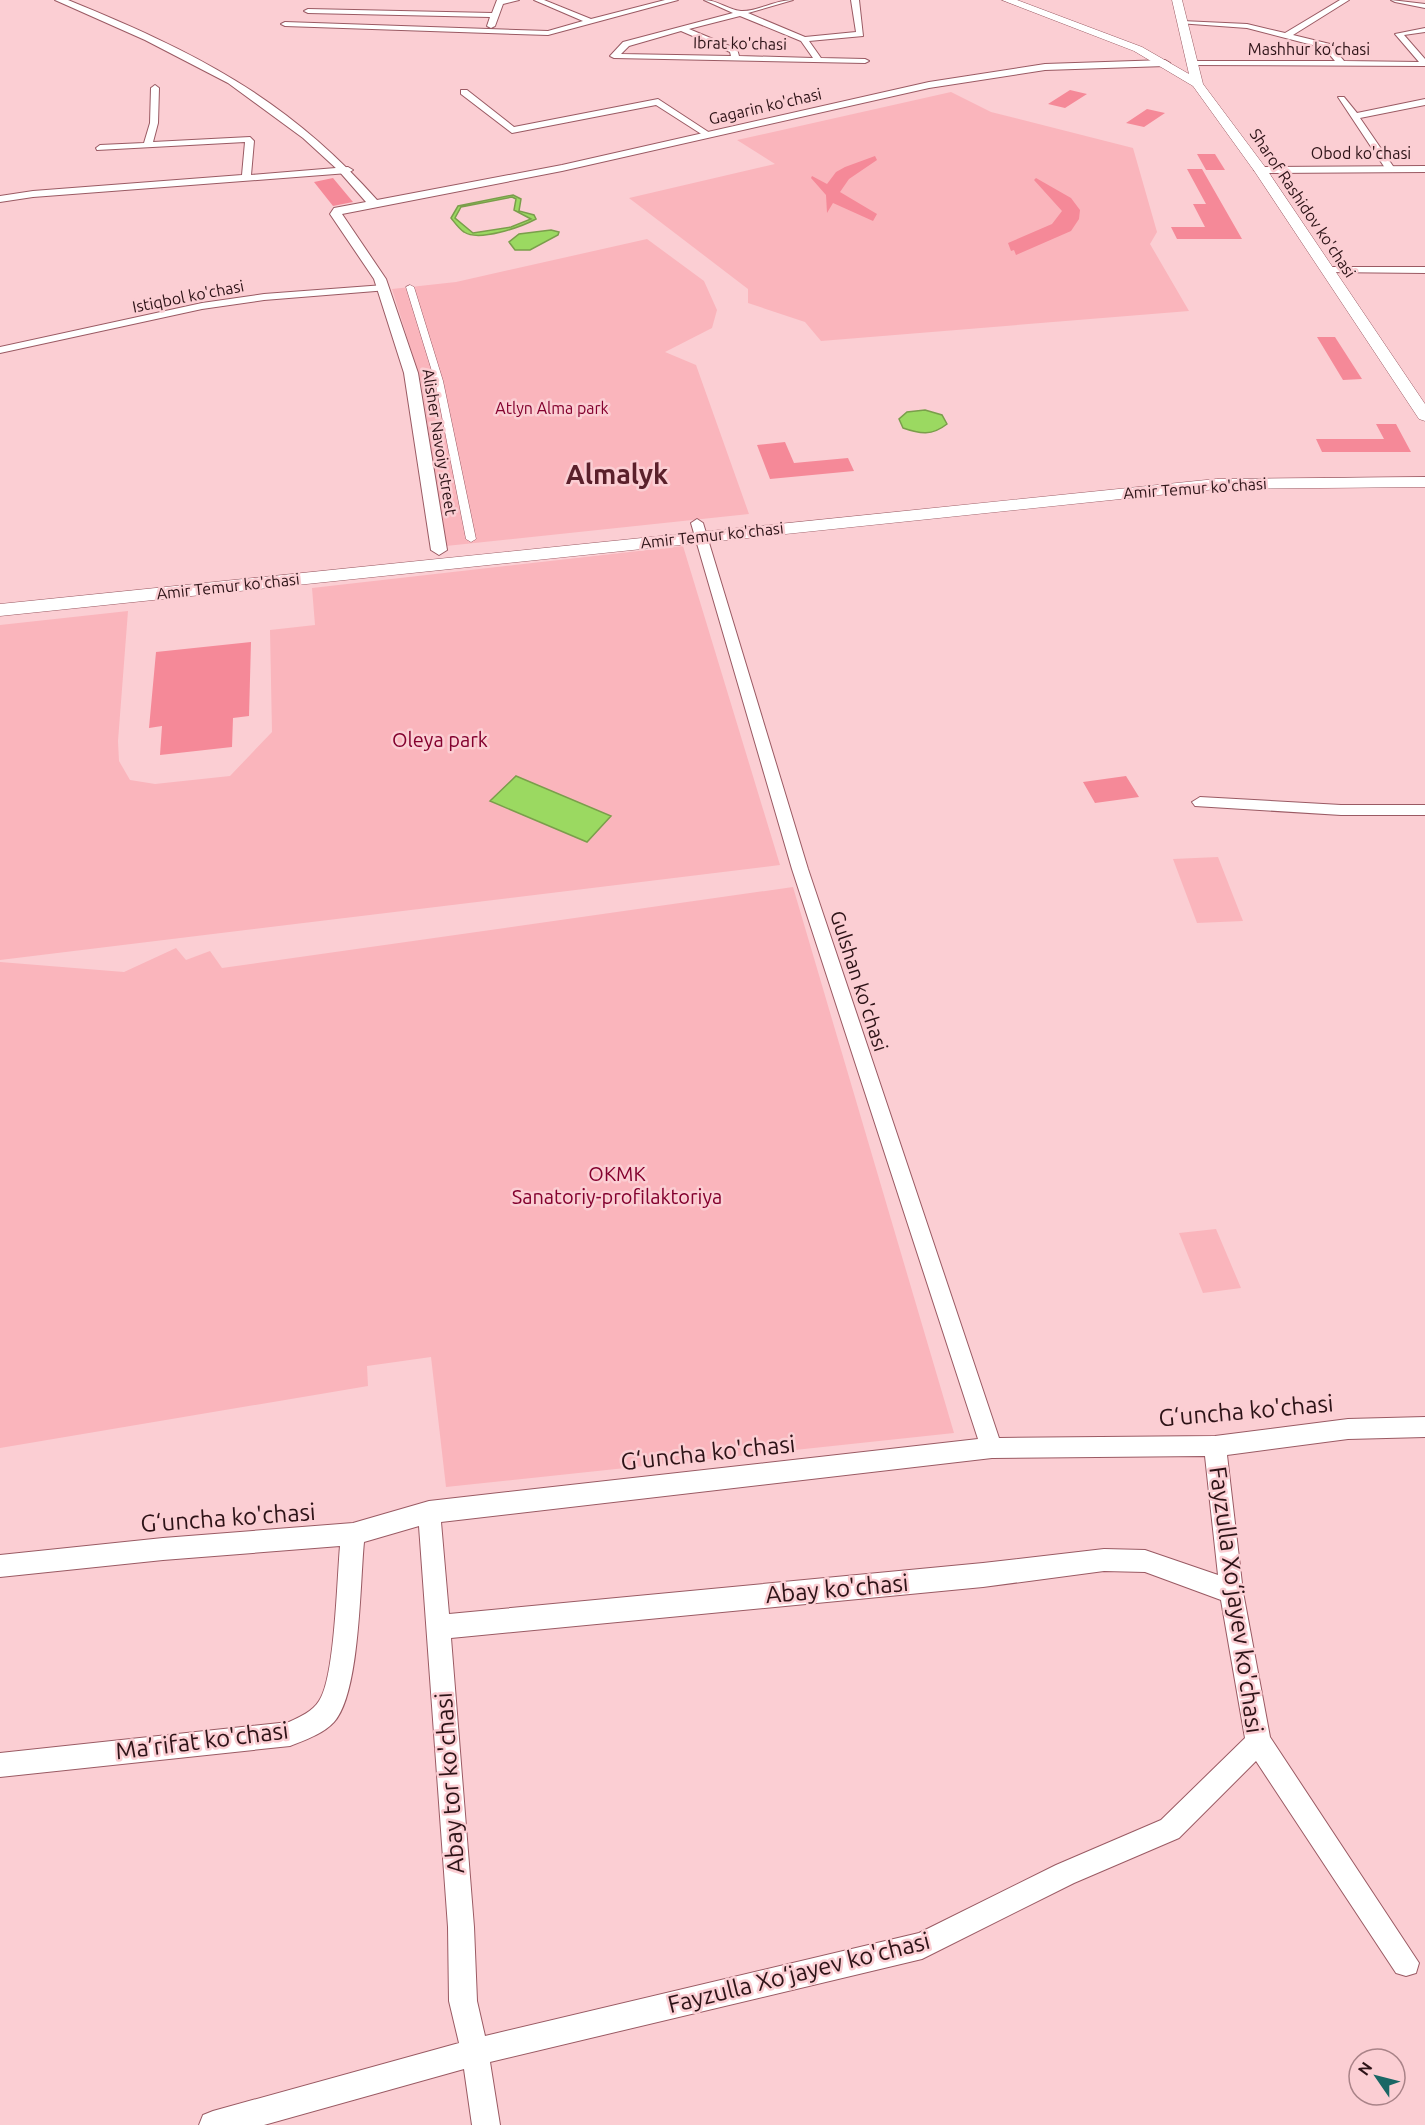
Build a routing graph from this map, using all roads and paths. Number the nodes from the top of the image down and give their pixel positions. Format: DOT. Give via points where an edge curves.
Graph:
graph roads {
  1 [pos="60,0"];
  2 [pos="515,0"];
  3 [pos="538,0"];
  4 [pos="674,0"];
  5 [pos="708,0"];
  6 [pos="789,0"];
  7 [pos="855,0"];
  8 [pos="1007,0"];
  9 [pos="1177,0"];
  10 [pos="1345,0"];
  11 [pos="1395,0"];
  12 [pos="1425,6"];
  13 [pos="308,11"];
  14 [pos="740,13"];
  15 [pos="495,15"];
  16 [pos="591,22"];
  17 [pos="1182,23"];
  18 [pos="285,24"];
  19 [pos="682,28"];
  20 [pos="1425,30"];
  21 [pos="488,33"];
  22 [pos="1286,36"];
  23 [pos="804,39"];
  24 [pos="736,58"];
  25 [pos="819,60"];
  26 [pos="865,61"];
  27 [pos="1165,63"];
  28 [pos="1192,63"];
  29 [pos="1342,64"];
  30 [pos="1425,64"];
  31 [pos="1197,84"];
  32 [pos="155,88"];
  33 [pos="464,92"];
  34 [pos="1341,99"];
  35 [pos="1425,102"];
  36 [pos="1356,116"];
  37 [pos="709,135"];
  38 [pos="148,145"];
  39 [pos="100,148"];
  40 [pos="1390,169"];
  41 [pos="1425,169"];
  42 [pos="348,170"];
  43 [pos="1260,170"];
  44 [pos="246,178"];
  45 [pos="0,199"];
  46 [pos="375,205"];
  47 [pos="336,214"];
  48 [pos="1328,270"];
  49 [pos="1425,270"];
  50 [pos="410,287"];
  51 [pos="384,288"];
  52 [pos="0,350"];
  53 [pos="1425,416"];
  54 [pos="1425,471"];
  55 [pos="1425,482"];
  56 [pos="698,529"];
  57 [pos="471,539"];
  58 [pos="439,550"];
  59 [pos="313,569"];
  60 [pos="0,595"];
  61 [pos="75,595"];
  62 [pos="0,610"];
  63 [pos="1200,802"];
  64 [pos="1425,810"];
  65 [pos="1425,1427"];
  66 [pos="1215,1446"];
  67 [pos="992,1449"];
  68 [pos="429,1512"];
  69 [pos="353,1534"];
  70 [pos="0,1566"];
  71 [pos="1231,1592"];
  72 [pos="438,1627"];
  73 [pos="1258,1742"];
  74 [pos="0,1765"];
  75 [pos="1406,1963"];
  76 [pos="475,2052"];
  77 [pos="213,2125"];
  78 [pos="486,2125"];
  1 -- 42 [label="street" via="142,33 250,90"];
  2 -- 15 [label="street" via="501,1"];
  3 -- 16 [label="street"];
  4 -- 16 [label="street"];
  5 -- 14 [label="street"];
  6 -- 14 [label="street"];
  7 -- 23 [label="street" via="860,34"];
  8 -- 27 [label="main road" via="1109,36"];
  9 -- 17 [label="main road, Sharof Rashidov ko'chasi"];
  10 -- 22 [label="street"];
  11 -- 12 [label="street"];
  13 -- 15 [label="street"];
  14 -- 19 [label="street"];
  14 -- 23 [label="street"];
  15 -- 21 [label="street"];
  16 -- 21 [label="street" via="548,33"];
  17 -- 22 [label="street" via="1247,26"];
  17 -- 28 [label="main road, Sharof Rashidov ko'chasi"];
  18 -- 21 [label="street"];
  19 -- 24 [label="street" via="734,51"];
  19 -- 24 [label="street, Ibrat ko'chasi" via="626,44 614,56"];
  20 -- 30 [label="street" via="1399,34"];
  22 -- 29 [label="street" via="1327,46"];
  23 -- 25 [label="street"];
  24 -- 25 [label="street, Ibrat ko'chasi"];
  25 -- 26 [label="street, Ibrat ko'chasi"];
  27 -- 28 [label="main road"];
  27 -- 31 [label="main road"];
  27 -- 37 [label="street, Gagarin ko'chasi" via="1045,67 929,86"];
  28 -- 29 [label="street, Mashhur ko‘chasi"];
  28 -- 31 [label="main road, Sharof Rashidov ko'chasi"];
  29 -- 30 [label="street, Mashhur ko‘chasi"];
  31 -- 43 [label="main road, Sharof Rashidov ko'chasi"];
  32 -- 38 [label="street" via="154,123"];
  33 -- 37 [label="street" via="512,130 658,102"];
  34 -- 36 [label="street"];
  35 -- 36 [label="street"];
  36 -- 40 [label="street"];
  37 -- 46 [label="street, Gagarin ko'chasi"];
  38 -- 39 [label="street"];
  38 -- 44 [label="street" via="247,139 250,141"];
  40 -- 41 [label="street, Obod ko'chasi"];
  40 -- 43 [label="street, Obod ko'chasi"];
  42 -- 44 [label="street"];
  42 -- 46 [label="street"];
  43 -- 48 [label="main road, Sharof Rashidov ko'chasi"];
  44 -- 45 [label="street"];
  46 -- 47 [label="street, Gagarin ko'chasi" via="343,209"];
  47 -- 51 [label="street, Alisher Navoiy street"];
  48 -- 49 [label="street"];
  48 -- 53 [label="main road, Sharof Rashidov ko'chasi"];
  50 -- 57 [label="street" via="439,381"];
  51 -- 52 [label="street, Istiqbol ko'chasi" via="202,306"];
  51 -- 58 [label="street, Alisher Navoiy street" via="411,373"];
  54 -- 56 [label="main road, Amir Temur ko'chasi" via="1199,471"];
  55 -- 56 [label="main road, Amir Temur ko'chasi" via="1216,484"];
  56 -- 58 [label="main road, Amir Temur ko'chasi"];
  56 -- 59 [label="main road, Amir Temur ko'chasi"];
  56 -- 67 [label="street, Gulshan ko'chasi" via="800,869"];
  58 -- 59 [label="main road, Amir Temur ko'chasi"];
  59 -- 61 [label="main road, Amir Temur ko'chasi"];
  60 -- 61 [label="main road, Amir Temur ko'chasi"];
  61 -- 62 [label="main road, Amir Temur ko'chasi"];
  63 -- 64 [label="street"];
  65 -- 66 [label="street, G‘uncha ko'chasi" via="1347,1429"];
  66 -- 67 [label="street, G‘uncha ko'chasi"];
  66 -- 71 [label="street, Fayzulla Xo‘jayev ko'chasi"];
  67 -- 68 [label="street, G‘uncha ko'chasi"];
  68 -- 69 [label="street, G‘uncha ko'chasi"];
  68 -- 72 [label="street, Abay tor ko'chasi"];
  69 -- 70 [label="street, G‘uncha ko'chasi"];
  69 -- 74 [label="street, Ma’rifat ko'chasi" via="338,1683 329,1709 310,1724 290,1734"];
  71 -- 72 [label="street, Abay ko'chasi" via="1145,1562 1104,1560"];
  71 -- 73 [label="street, Fayzulla Xo‘jayev ko'chasi"];
  72 -- 76 [label="street, Abay tor ko'chasi" via="462,1927 463,2001"];
  73 -- 75 [label="street"];
  73 -- 76 [label="street, Fayzulla Xo‘jayev ko'chasi" via="1170,1828 1065,1874 922,1946"];
  76 -- 77 [label="street, Fayzulla Xo‘jayev ko'chasi"];
  76 -- 78 [label="street, Abay tor ko'chasi"];
}
